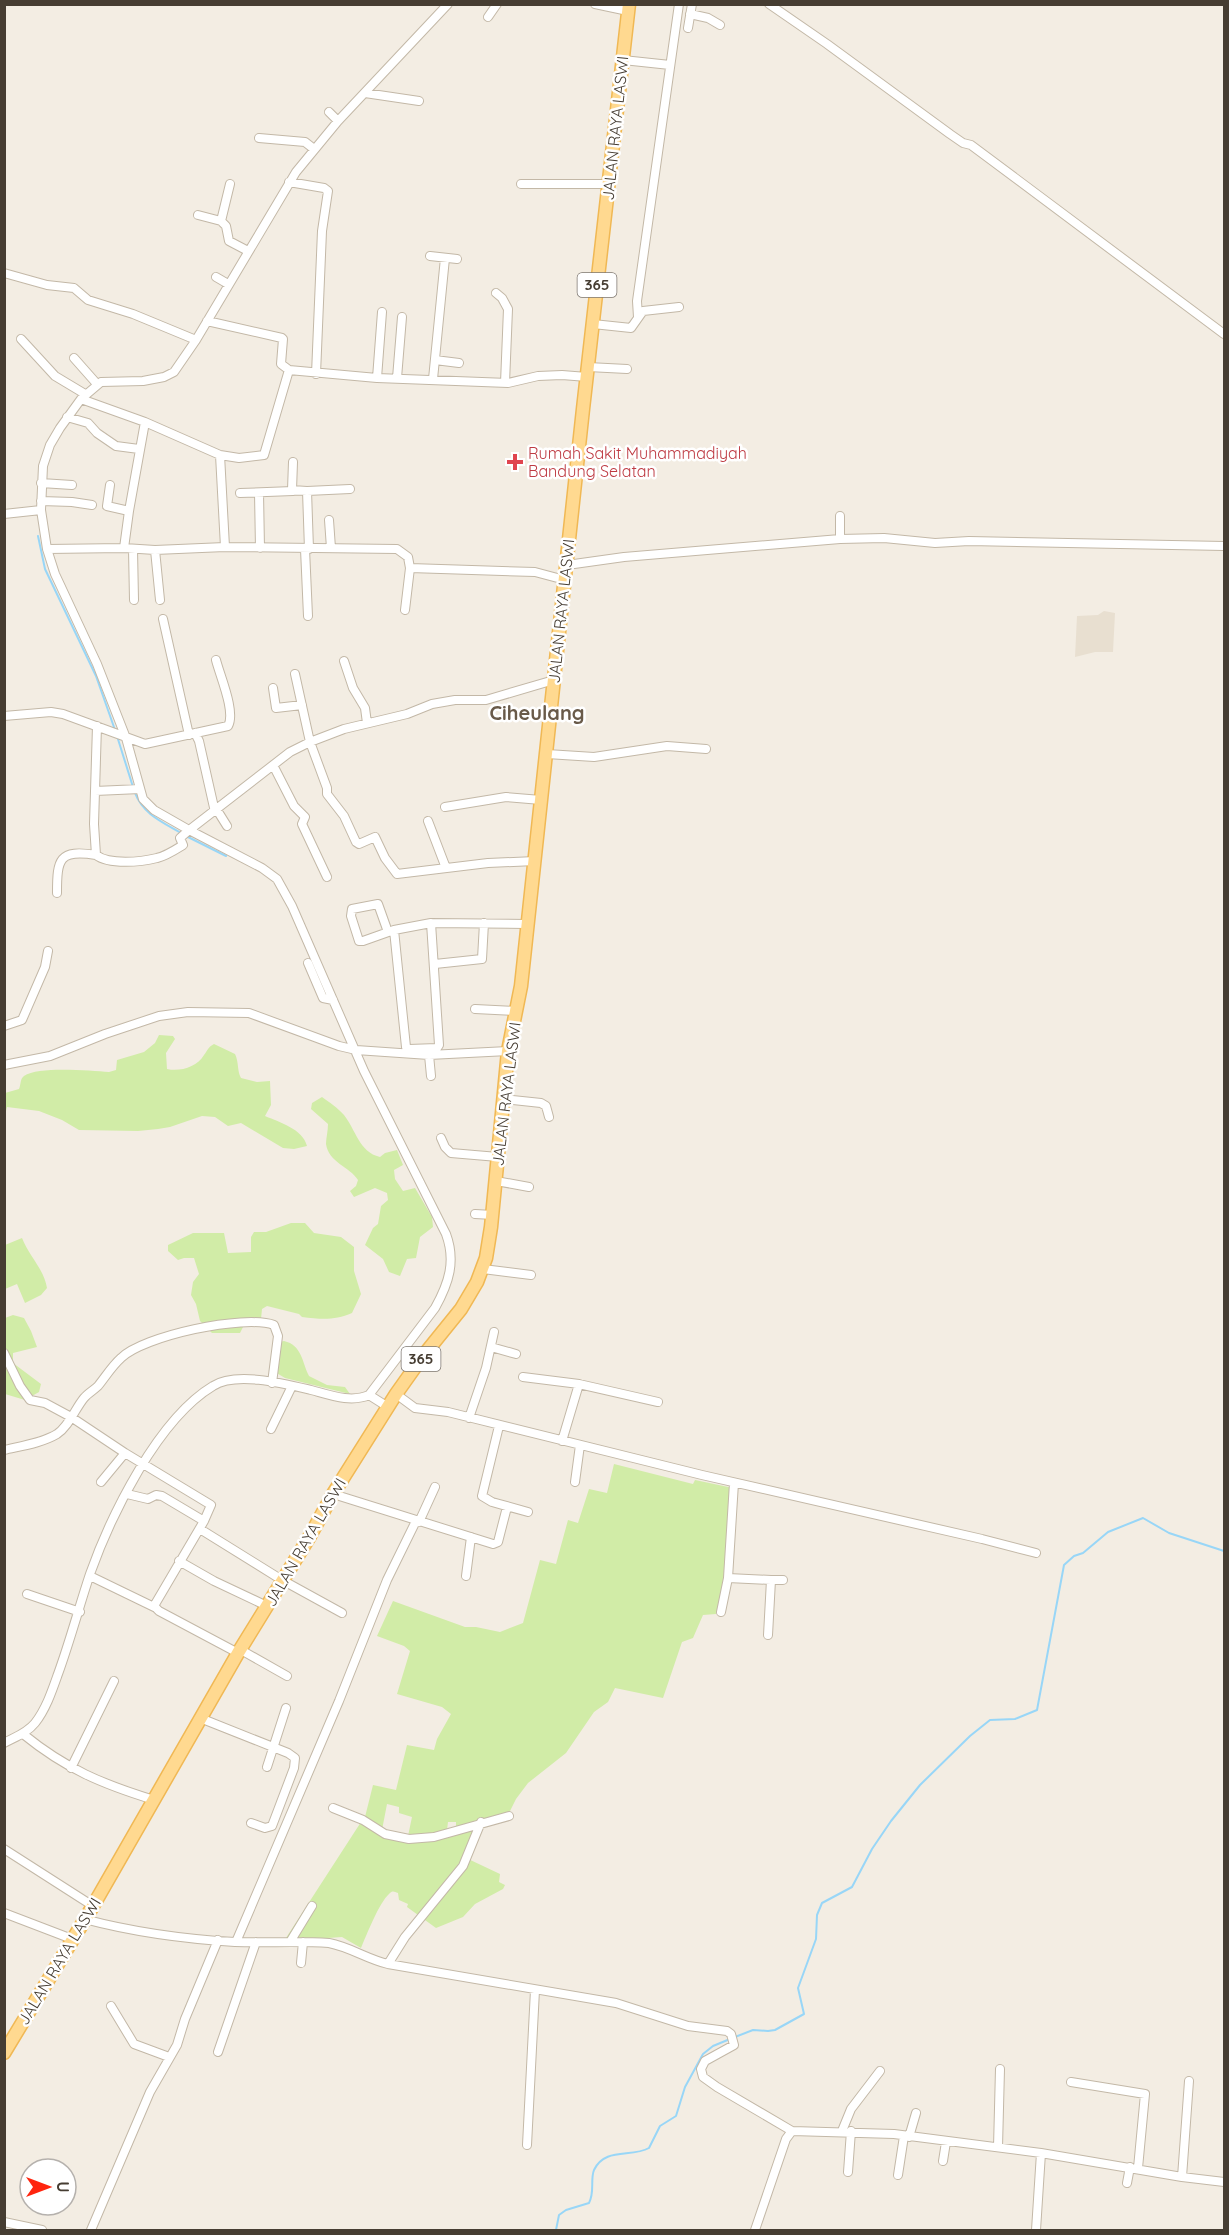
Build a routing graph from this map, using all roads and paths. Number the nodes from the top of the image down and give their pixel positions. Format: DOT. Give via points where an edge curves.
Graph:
graph roads {
  1 [pos="448,4"];
  2 [pos="497,4"];
  3 [pos="595,4"];
  4 [pos="679,4"];
  5 [pos="692,4"];
  6 [pos="769,4"];
  7 [pos="629,8"];
  8 [pos="690,14"];
  9 [pos="488,17"];
  10 [pos="720,25"];
  11 [pos="688,28"];
  12 [pos="623,60"];
  13 [pos="670,66"];
  14 [pos="365,93"];
  15 [pos="419,101"];
  16 [pos="329,112"];
  17 [pos="338,121"];
  18 [pos="259,138"];
  19 [pos="311,147"];
  20 [pos="290,182"];
  21 [pos="230,184"];
  22 [pos="521,184"];
  23 [pos="609,184"];
  24 [pos="198,215"];
  25 [pos="221,221"];
  26 [pos="248,251"];
  27 [pos="430,256"];
  28 [pos="445,258"];
  29 [pos="457,259"];
  30 [pos="4,273"];
  31 [pos="496,293"];
  32 [pos="679,307"];
  33 [pos="382,312"];
  34 [pos="402,317"];
  35 [pos="638,317"];
  36 [pos="207,321"];
  37 [pos="593,324"];
  38 [pos="1224,334"];
  39 [pos="192,338"];
  40 [pos="21,339"];
  41 [pos="74,358"];
  42 [pos="435,360"];
  43 [pos="459,363"];
  44 [pos="627,369"];
  45 [pos="289,370"];
  46 [pos="588,372"];
  47 [pos="316,374"];
  48 [pos="377,378"];
  49 [pos="397,378"];
  50 [pos="433,379"];
  51 [pos="505,383"];
  52 [pos="97,384"];
  53 [pos="82,394"];
  54 [pos="67,417"];
  55 [pos="145,422"];
  56 [pos="139,449"];
  57 [pos="220,455"];
  58 [pos="293,462"];
  59 [pos="41,483"];
  60 [pos="72,485"];
  61 [pos="110,485"];
  62 [pos="350,489"];
  63 [pos="293,491"];
  64 [pos="307,491"];
  65 [pos="240,493"];
  66 [pos="259,493"];
  67 [pos="92,506"];
  68 [pos="38,508"];
  69 [pos="129,511"];
  70 [pos="4,514"];
  71 [pos="840,516"];
  72 [pos="329,520"];
  73 [pos="840,539"];
  74 [pos="1224,546"];
  75 [pos="225,547"];
  76 [pos="260,548"];
  77 [pos="47,549"];
  78 [pos="129,549"];
  79 [pos="307,549"];
  80 [pos="331,549"];
  81 [pos="155,550"];
  82 [pos="410,567"];
  83 [pos="566,571"];
  84 [pos="134,600"];
  85 [pos="160,600"];
  86 [pos="405,610"];
  87 [pos="308,616"];
  88 [pos="163,619"];
  89 [pos="216,660"];
  90 [pos="344,661"];
  91 [pos="296,674"];
  92 [pos="554,680"];
  93 [pos="273,688"];
  94 [pos="302,705"];
  95 [pos="4,716"];
  96 [pos="367,723"];
  97 [pos="97,726"];
  98 [pos="192,734"];
  99 [pos="126,738"];
  100 [pos="310,742"];
  101 [pos="706,749"];
  102 [pos="546,754"];
  103 [pos="273,765"];
  104 [pos="136,790"];
  105 [pos="95,791"];
  106 [pos="541,800"];
  107 [pos="445,807"];
  108 [pos="216,811"];
  109 [pos="428,821"];
  110 [pos="227,826"];
  111 [pos="188,830"];
  112 [pos="96,855"];
  113 [pos="535,861"];
  114 [pos="446,868"];
  115 [pos="327,877"];
  116 [pos="57,893"];
  117 [pos="431,923"];
  118 [pos="484,923"];
  119 [pos="527,924"];
  120 [pos="391,931"];
  121 [pos="48,951"];
  122 [pos="308,963"];
  123 [pos="435,964"];
  124 [pos="318,986"];
  125 [pos="328,989"];
  126 [pos="333,1000"];
  127 [pos="475,1009"];
  128 [pos="516,1011"];
  129 [pos="4,1026"];
  130 [pos="356,1050"];
  131 [pos="508,1051"];
  132 [pos="429,1055"];
  133 [pos="4,1065"];
  134 [pos="431,1076"];
  135 [pos="504,1099"];
  136 [pos="549,1117"];
  137 [pos="441,1138"];
  138 [pos="498,1157"];
  139 [pos="496,1181"];
  140 [pos="529,1187"];
  141 [pos="475,1214"];
  142 [pos="493,1215"];
  143 [pos="483,1269"];
  144 [pos="531,1275"];
  145 [pos="494,1332"];
  146 [pos="491,1347"];
  147 [pos="4,1353"];
  148 [pos="516,1354"];
  149 [pos="523,1377"];
  150 [pos="272,1383"];
  151 [pos="579,1384"];
  152 [pos="292,1386"];
  153 [pos="396,1394"];
  154 [pos="369,1395"];
  155 [pos="658,1402"];
  156 [pos="388,1407"];
  157 [pos="71,1417"];
  158 [pos="469,1418"];
  159 [pos="499,1426"];
  160 [pos="271,1429"];
  161 [pos="562,1441"];
  162 [pos="580,1445"];
  163 [pos="4,1450"];
  164 [pos="125,1453"];
  165 [pos="143,1464"];
  166 [pos="100,1482"];
  167 [pos="575,1482"];
  168 [pos="734,1483"];
  169 [pos="435,1487"];
  170 [pos="127,1494"];
  171 [pos="333,1494"];
  172 [pos="507,1506"];
  173 [pos="528,1512"];
  174 [pos="204,1521"];
  175 [pos="417,1522"];
  176 [pos="200,1529"];
  177 [pos="471,1537"];
  178 [pos="1036,1553"];
  179 [pos="179,1561"];
  180 [pos="90,1576"];
  181 [pos="466,1576"];
  182 [pos="728,1578"];
  183 [pos="282,1580"];
  184 [pos="771,1580"];
  185 [pos="783,1580"];
  186 [pos="27,1594"];
  187 [pos="267,1606"];
  188 [pos="154,1607"];
  189 [pos="80,1612"];
  190 [pos="721,1612"];
  191 [pos="342,1613"];
  192 [pos="768,1635"];
  193 [pos="239,1652"];
  194 [pos="287,1676"];
  195 [pos="114,1681"];
  196 [pos="286,1708"];
  197 [pos="201,1718"];
  198 [pos="23,1734"];
  199 [pos="4,1743"];
  200 [pos="275,1747"];
  201 [pos="267,1767"];
  202 [pos="71,1768"];
  203 [pos="154,1800"];
  204 [pos="333,1808"];
  205 [pos="509,1816"];
  206 [pos="481,1822"];
  207 [pos="251,1823"];
  208 [pos="4,1849"];
  209 [pos="93,1906"];
  210 [pos="312,1906"];
  211 [pos="4,1913"];
  212 [pos="84,1918"];
  213 [pos="72,1940"];
  214 [pos="218,1940"];
  215 [pos="236,1942"];
  216 [pos="256,1942"];
  217 [pos="290,1942"];
  218 [pos="303,1942"];
  219 [pos="301,1964"];
  220 [pos="388,1964"];
  221 [pos="535,1990"];
  222 [pos="111,2006"];
  223 [pos="219,2052"];
  224 [pos="4,2053"];
  225 [pos="169,2057"];
  226 [pos="1000,2069"];
  227 [pos="880,2071"];
  228 [pos="1188,2081"];
  229 [pos="1071,2082"];
  230 [pos="916,2113"];
  231 [pos="792,2130"];
  232 [pos="842,2131"];
  233 [pos="851,2132"];
  234 [pos="907,2137"];
  235 [pos="946,2142"];
  236 [pos="527,2145"];
  237 [pos="998,2147"];
  238 [pos="1041,2153"];
  239 [pos="943,2161"];
  240 [pos="1134,2168"];
  241 [pos="848,2172"];
  242 [pos="898,2175"];
  243 [pos="1182,2177"];
  244 [pos="1224,2182"];
  245 [pos="1127,2183"];
  246 [pos="4,2222"];
  247 [pos="42,2230"];
  248 [pos="91,2230"];
  249 [pos="755,2230"];
  250 [pos="1036,2230"];
  1 -- 14 [label="street"];
  2 -- 9 [label="street"];
  3 -- 7 [label="street"];
  4 -- 13 [label="street"];
  5 -- 8 [label="street"];
  6 -- 38 [label="street" via="971,145"];
  7 -- 12 [label="main road, JALAN RAYA LASWI / 365"];
  8 -- 10 [label="street"];
  8 -- 11 [label="street"];
  12 -- 13 [label="street"];
  12 -- 23 [label="main road, JALAN RAYA LASWI / 365"];
  13 -- 35 [label="street"];
  14 -- 15 [label="street"];
  14 -- 17 [label="street"];
  16 -- 17 [label="street"];
  17 -- 19 [label="street"];
  18 -- 19 [label="street"];
  19 -- 20 [label="street"];
  20 -- 26 [label="street"];
  20 -- 47 [label="street" via="328,191 322,231"];
  21 -- 25 [label="street"];
  22 -- 23 [label="street"];
  23 -- 37 [label="main road, JALAN RAYA LASWI / 365"];
  24 -- 25 [label="street"];
  25 -- 26 [label="street" via="229,241"];
  26 -- 36 [label="street" via="224,281"];
  27 -- 28 [label="street"];
  28 -- 29 [label="street"];
  28 -- 42 [label="street"];
  30 -- 39 [label="street" via="74,288 87,300"];
  31 -- 51 [label="street" via="508,309"];
  32 -- 35 [label="street" via="646,310"];
  33 -- 48 [label="street"];
  34 -- 49 [label="street"];
  35 -- 37 [label="street" via="631,328"];
  36 -- 39 [label="street"];
  36 -- 45 [label="street" via="282,338 281,364"];
  37 -- 46 [label="main road, JALAN RAYA LASWI / 365"];
  39 -- 52 [label="street" via="168,376"];
  40 -- 53 [label="street" via="55,376"];
  41 -- 52 [label="street"];
  42 -- 43 [label="street"];
  42 -- 50 [label="street"];
  44 -- 46 [label="street"];
  45 -- 47 [label="street"];
  45 -- 57 [label="street" via="264,455"];
  46 -- 51 [label="street"];
  46 -- 83 [label="main road, JALAN RAYA LASWI / 365"];
  47 -- 48 [label="street"];
  48 -- 49 [label="street"];
  49 -- 50 [label="street"];
  50 -- 51 [label="street"];
  52 -- 53 [label="street"];
  53 -- 54 [label="street"];
  53 -- 55 [label="street"];
  54 -- 56 [label="street" via="88,423 114,450"];
  54 -- 59 [label="street" via="50,446"];
  55 -- 56 [label="street"];
  55 -- 57 [label="street"];
  56 -- 69 [label="street"];
  57 -- 75 [label="street"];
  58 -- 63 [label="street"];
  59 -- 60 [label="street"];
  59 -- 68 [label="street"];
  61 -- 69 [label="street" via="107,506"];
  62 -- 64 [label="street"];
  63 -- 64 [label="street"];
  63 -- 66 [label="street"];
  64 -- 79 [label="street"];
  65 -- 66 [label="street"];
  66 -- 76 [label="street"];
  67 -- 68 [label="street" via="72,502"];
  68 -- 70 [label="street"];
  68 -- 77 [label="street"];
  69 -- 78 [label="street"];
  71 -- 73 [label="street"];
  72 -- 80 [label="street"];
  73 -- 74 [label="street"];
  73 -- 83 [label="street" via="624,557"];
  75 -- 76 [label="street"];
  75 -- 81 [label="street"];
  76 -- 79 [label="street"];
  77 -- 78 [label="street"];
  77 -- 99 [label="street"];
  78 -- 81 [label="street"];
  78 -- 84 [label="street"];
  79 -- 80 [label="street"];
  79 -- 87 [label="street"];
  80 -- 82 [label="street" via="397,549 408,557"];
  81 -- 85 [label="street"];
  82 -- 83 [label="street"];
  82 -- 86 [label="street"];
  83 -- 92 [label="main road, JALAN RAYA LASWI / 365"];
  88 -- 98 [label="street"];
  89 -- 98 [label="street" via="230,724"];
  90 -- 96 [label="street"];
  91 -- 94 [label="street"];
  92 -- 96 [label="street" via="486,700 432,704"];
  92 -- 102 [label="main road, JALAN RAYA LASWI / 365"];
  93 -- 94 [label="street" via="276,708"];
  94 -- 100 [label="street"];
  95 -- 97 [label="street" via="51,712"];
  96 -- 100 [label="street"];
  97 -- 99 [label="street"];
  97 -- 105 [label="street"];
  98 -- 99 [label="street" via="147,745"];
  98 -- 108 [label="street" via="199,741"];
  99 -- 104 [label="street"];
  100 -- 103 [label="street"];
  100 -- 114 [label="street" via="327,794 344,816 356,842 375,837 397,874"];
  101 -- 102 [label="street" via="667,746 594,757"];
  102 -- 106 [label="main road, JALAN RAYA LASWI / 365"];
  103 -- 108 [label="street"];
  103 -- 115 [label="street" via="294,806 305,817 302,824"];
  104 -- 105 [label="street"];
  104 -- 111 [label="street" via="147,804"];
  105 -- 112 [label="street"];
  106 -- 107 [label="street" via="506,797"];
  106 -- 113 [label="main road, JALAN RAYA LASWI / 365"];
  108 -- 110 [label="street"];
  108 -- 111 [label="street"];
  109 -- 114 [label="street"];
  111 -- 112 [label="street" via="180,838 183,845 159,858 114,862"];
  111 -- 125 [label="street" via="277,879"];
  112 -- 116 [label="street" via="80,852 60,859"];
  113 -- 114 [label="street"];
  113 -- 119 [label="main road, JALAN RAYA LASWI / 365"];
  117 -- 118 [label="street"];
  117 -- 120 [label="street"];
  117 -- 123 [label="street"];
  118 -- 119 [label="street"];
  118 -- 123 [label="street" via="482,959"];
  119 -- 128 [label="main road, JALAN RAYA LASWI / 365"];
  120 -- 120 [label="street" via="359,941 352,909 378,904"];
  120 -- 123 [label="street" via="409,1049 439,1045"];
  121 -- 129 [label="street" via="22,1020"];
  122 -- 124 [label="street"];
  124 -- 125 [label="street"];
  124 -- 126 [label="street" via="323,998"];
  125 -- 126 [label="street"];
  126 -- 130 [label="street"];
  127 -- 128 [label="street"];
  128 -- 131 [label="main road, JALAN RAYA LASWI / 365"];
  130 -- 132 [label="street"];
  130 -- 133 [label="street" via="249,1013 188,1012 159,1016 50,1056"];
  130 -- 154 [label="street" via="440,1221 452,1260 446,1287 435,1308"];
  131 -- 132 [label="street"];
  131 -- 135 [label="main road, JALAN RAYA LASWI / 365"];
  132 -- 134 [label="street"];
  135 -- 136 [label="street" via="541,1103"];
  135 -- 138 [label="main road, JALAN RAYA LASWI / 365"];
  137 -- 138 [label="street" via="451,1153"];
  138 -- 139 [label="main road, JALAN RAYA LASWI / 365"];
  139 -- 140 [label="street"];
  139 -- 142 [label="main road, JALAN RAYA LASWI / 365"];
  141 -- 142 [label="street"];
  142 -- 143 [label="main road, JALAN RAYA LASWI / 365"];
  143 -- 144 [label="street"];
  143 -- 153 [label="main road, JALAN RAYA LASWI / 365" via="466,1302"];
  145 -- 146 [label="street"];
  146 -- 148 [label="street"];
  146 -- 158 [label="street"];
  147 -- 157 [label="street" via="26,1396"];
  149 -- 151 [label="street"];
  150 -- 152 [label="street"];
  150 -- 157 [label="street" via="278,1336 274,1325 216,1325 133,1348"];
  150 -- 165 [label="street" via="234,1380 212,1387 184,1410"];
  151 -- 155 [label="street"];
  151 -- 161 [label="street"];
  152 -- 154 [label="street" via="351,1398"];
  152 -- 160 [label="street"];
  153 -- 156 [label="main road, JALAN RAYA LASWI / 365"];
  153 -- 158 [label="street" via="415,1408"];
  154 -- 156 [label="street"];
  156 -- 171 [label="main road, JALAN RAYA LASWI / 365"];
  157 -- 163 [label="street" via="51,1437"];
  157 -- 164 [label="street"];
  158 -- 159 [label="street"];
  159 -- 161 [label="street"];
  159 -- 172 [label="street" via="482,1496"];
  161 -- 162 [label="street"];
  162 -- 167 [label="street"];
  162 -- 168 [label="street"];
  164 -- 165 [label="street"];
  164 -- 166 [label="street"];
  165 -- 170 [label="street"];
  165 -- 174 [label="street" via="211,1505"];
  168 -- 178 [label="street"];
  168 -- 182 [label="street"];
  169 -- 175 [label="street"];
  170 -- 174 [label="street" via="147,1499 162,1496"];
  170 -- 180 [label="street"];
  171 -- 175 [label="street"];
  171 -- 183 [label="main road, JALAN RAYA LASWI / 365"];
  172 -- 173 [label="street"];
  172 -- 177 [label="street" via="497,1543"];
  174 -- 176 [label="street"];
  175 -- 177 [label="street"];
  175 -- 215 [label="street" via="387,1580"];
  176 -- 179 [label="street"];
  176 -- 183 [label="street"];
  177 -- 181 [label="street"];
  179 -- 187 [label="street"];
  179 -- 188 [label="street"];
  180 -- 188 [label="street"];
  180 -- 189 [label="street"];
  182 -- 184 [label="street"];
  182 -- 190 [label="street"];
  183 -- 187 [label="main road, JALAN RAYA LASWI / 365"];
  183 -- 191 [label="street"];
  184 -- 185 [label="street"];
  184 -- 192 [label="street"];
  186 -- 189 [label="street"];
  187 -- 193 [label="main road, JALAN RAYA LASWI / 365"];
  188 -- 193 [label="street"];
  189 -- 198 [label="street" via="48,1701"];
  193 -- 194 [label="street"];
  193 -- 197 [label="main road, JALAN RAYA LASWI / 365"];
  195 -- 202 [label="street"];
  196 -- 200 [label="street"];
  197 -- 200 [label="street"];
  197 -- 203 [label="main road, JALAN RAYA LASWI / 365"];
  198 -- 199 [label="street"];
  198 -- 202 [label="street"];
  200 -- 201 [label="street"];
  200 -- 207 [label="street" via="293,1755 295,1765 272,1826"];
  202 -- 203 [label="street"];
  203 -- 209 [label="main road, JALAN RAYA LASWI / 365"];
  204 -- 206 [label="street" via="386,1834 406,1839 434,1837"];
  205 -- 206 [label="street"];
  206 -- 220 [label="street" via="463,1866"];
  208 -- 209 [label="street"];
  209 -- 212 [label="main road, JALAN RAYA LASWI / 365"];
  210 -- 217 [label="street"];
  211 -- 213 [label="street"];
  212 -- 213 [label="main road, JALAN RAYA LASWI / 365"];
  212 -- 214 [label="street" via="136,1930"];
  213 -- 224 [label="main road, JALAN RAYA LASWI / 365"];
  214 -- 215 [label="street"];
  214 -- 225 [label="street"];
  215 -- 216 [label="street"];
  216 -- 217 [label="street"];
  216 -- 223 [label="street"];
  217 -- 218 [label="street"];
  218 -- 219 [label="street"];
  218 -- 220 [label="street" via="337,1944"];
  220 -- 221 [label="street"];
  221 -- 231 [label="street" via="624,2005 688,2026 727,2031 733,2039 731,2048 705,2061 703,2077"];
  221 -- 236 [label="street"];
  222 -- 225 [label="street" via="134,2044"];
  225 -- 248 [label="street"];
  226 -- 237 [label="street"];
  227 -- 232 [label="street" via="851,2109"];
  228 -- 243 [label="street"];
  229 -- 240 [label="street" via="1145,2094"];
  230 -- 234 [label="street"];
  231 -- 232 [label="street"];
  231 -- 249 [label="street"];
  232 -- 233 [label="street"];
  233 -- 234 [label="street"];
  233 -- 241 [label="street"];
  234 -- 235 [label="street"];
  234 -- 242 [label="street"];
  235 -- 237 [label="street"];
  235 -- 239 [label="street"];
  237 -- 238 [label="street"];
  238 -- 240 [label="street"];
  238 -- 250 [label="street"];
  240 -- 243 [label="street"];
  240 -- 245 [label="street"];
  243 -- 244 [label="street"];
  246 -- 247 [label="street"];
}
